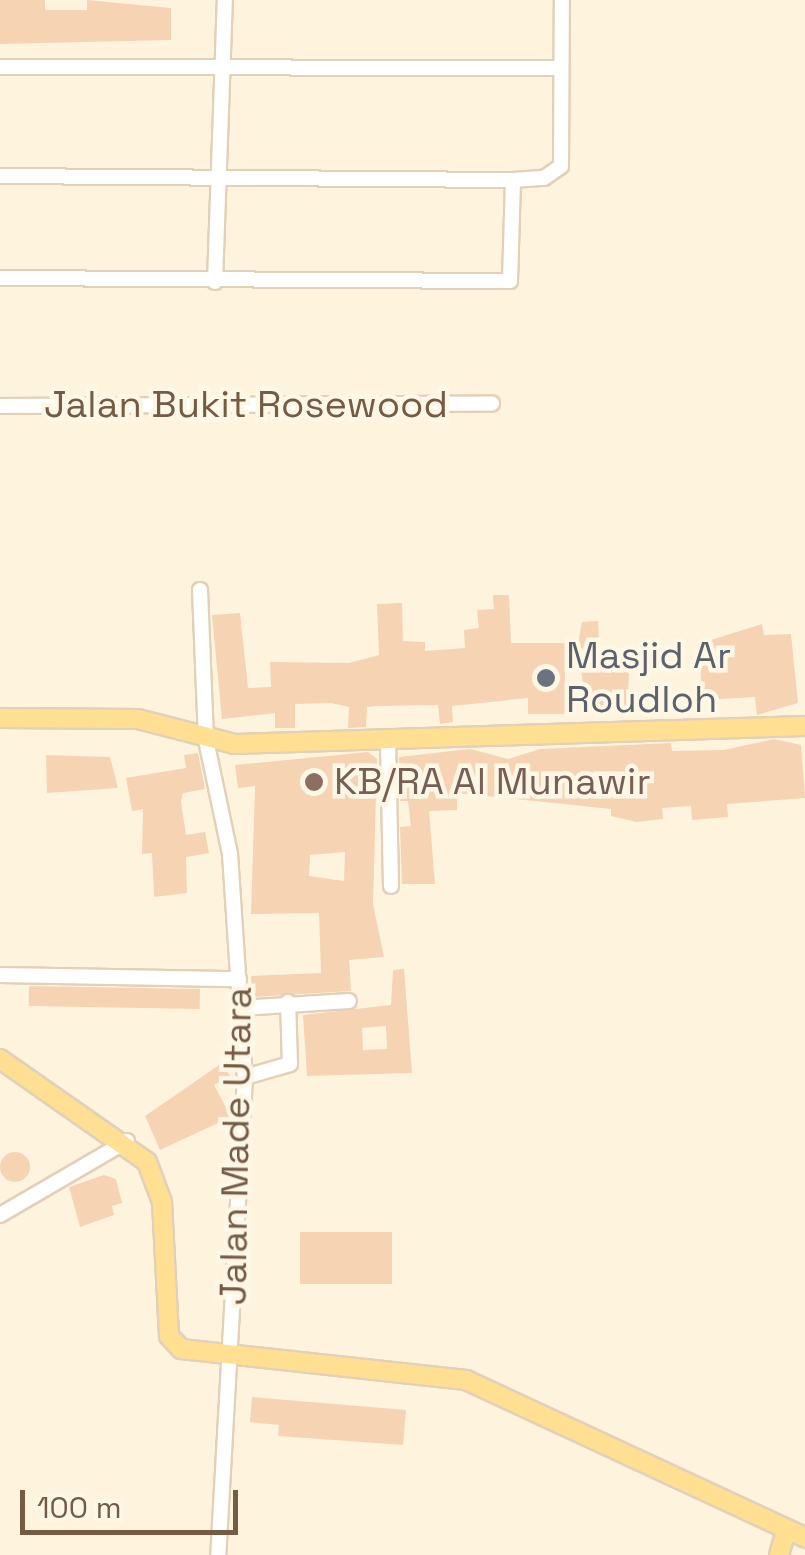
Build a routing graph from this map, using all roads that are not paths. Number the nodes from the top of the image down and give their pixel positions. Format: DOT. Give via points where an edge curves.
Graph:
graph roads {
  1 [pos="225,0"];
  2 [pos="562,0"];
  3 [pos="0,67"];
  4 [pos="224,68"];
  5 [pos="562,68"];
  6 [pos="0,176"];
  7 [pos="222,179"];
  8 [pos="512,180"];
  9 [pos="0,278"];
  10 [pos="216,282"];
  11 [pos="492,403"];
  12 [pos="0,406"];
  13 [pos="200,590"];
  14 [pos="0,718"];
  15 [pos="805,726"];
  16 [pos="206,740"];
  17 [pos="388,742"];
  18 [pos="391,886"];
  19 [pos="0,976"];
  20 [pos="239,979"];
  21 [pos="348,1001"];
  22 [pos="288,1002"];
  23 [pos="241,1008"];
  24 [pos="0,1058"];
  25 [pos="245,1077"];
  26 [pos="126,1141"];
  27 [pos="0,1215"];
  28 [pos="232,1358"];
  29 [pos="786,1530"];
  30 [pos="805,1537"];
  31 [pos="218,1555"];
  32 [pos="779,1555"];
  1 -- 4 [label="street"];
  2 -- 5 [label="street"];
  3 -- 4 [label="street"];
  4 -- 5 [label="street"];
  4 -- 7 [label="street"];
  5 -- 8 [label="street" via="561,166 544,178"];
  6 -- 7 [label="street"];
  7 -- 8 [label="street"];
  7 -- 10 [label="street"];
  8 -- 10 [label="street" via="510,281"];
  9 -- 10 [label="street"];
  11 -- 12 [label="street, Jalan Bukit Rosewood"];
  13 -- 16 [label="street, Jalan Made Utara"];
  14 -- 16 [label="main road" via="138,719"];
  15 -- 17 [label="main road"];
  16 -- 17 [label="main road"];
  16 -- 20 [label="street, Jalan Made Utara" via="230,854"];
  17 -- 18 [label="street"];
  19 -- 20 [label="street"];
  20 -- 23 [label="street, Jalan Made Utara"];
  21 -- 22 [label="street"];
  22 -- 23 [label="street"];
  22 -- 25 [label="street" via="290,1064"];
  23 -- 25 [label="street, Jalan Made Utara"];
  24 -- 26 [label="main road"];
  25 -- 28 [label="street, Jalan Made Utara"];
  26 -- 27 [label="street"];
  26 -- 28 [label="main road" via="161,1191 169,1336 188,1351"];
  28 -- 29 [label="main road" via="466,1380"];
  28 -- 31 [label="street, Jalan Made Utara"];
  29 -- 30 [label="main road"];
  29 -- 32 [label="main road"];
}
